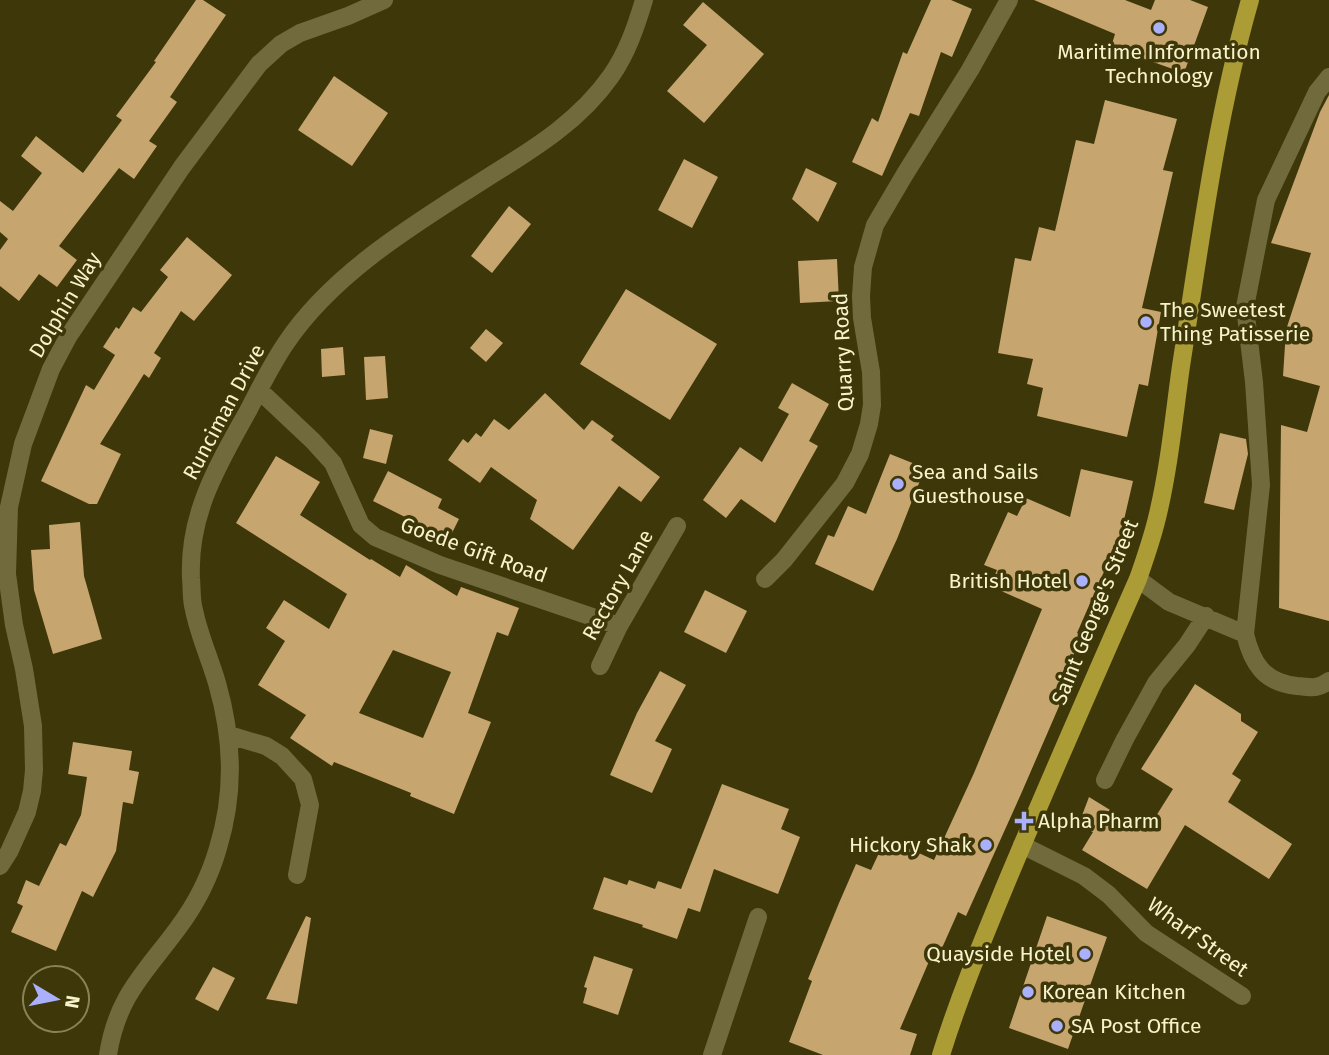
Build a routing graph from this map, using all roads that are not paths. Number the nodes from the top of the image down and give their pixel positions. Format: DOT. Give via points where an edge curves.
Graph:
graph roads {
  1 [pos="384,0"];
  2 [pos="644,0"];
  3 [pos="1009,0"];
  4 [pos="1250,0"];
  5 [pos="1329,77"];
  6 [pos="259,390"];
  7 [pos="677,526"];
  8 [pos="765,579"];
  9 [pos="1138,579"];
  10 [pos="1206,616"];
  11 [pos="620,626"];
  12 [pos="1245,634"];
  13 [pos="600,666"];
  14 [pos="1329,681"];
  15 [pos="229,735"];
  16 [pos="1105,780"];
  17 [pos="1022,845"];
  18 [pos="0,866"];
  19 [pos="297,875"];
  20 [pos="758,917"];
  21 [pos="1242,996"];
  22 [pos="108,1055"];
  23 [pos="712,1055"];
  24 [pos="941,1055"];
  1 -- 18 [label="street, Dolphin Way" via="300,33 258,64 182,167 51,369 23,444 9,507 7,574 33,726 34,770 27,812"];
  2 -- 6 [label="street, Runciman Drive" via="623,55 575,117 351,272 312,309"];
  3 -- 8 [label="street, Quarry Road" via="875,225 863,267 861,296 872,405 860,454 845,483"];
  4 -- 9 [label="main road, Saint George's Street" via="1209,186 1158,515"];
  5 -- 12 [label="street" via="1317,92 1266,200 1245,307 1261,485"];
  6 -- 11 [label="street, Goede Gift Road" via="333,463 361,525 375,537 440,565"];
  6 -- 15 [label="street, Runciman Drive" via="214,473 197,517 190,559 193,607"];
  7 -- 11 [label="street, Rectory Lane"];
  9 -- 10 [label="street" via="1169,602"];
  9 -- 17 [label="main road, Saint George's Street"];
  10 -- 12 [label="street"];
  10 -- 16 [label="street" via="1156,684"];
  11 -- 13 [label="street, Rectory Lane"];
  12 -- 14 [label="street" via="1249,652 1271,679 1318,688"];
  15 -- 19 [label="street" via="266,746 303,779 310,805"];
  15 -- 22 [label="street, Runciman Drive" via="231,783 207,878 185,918 129,992 117,1016"];
  17 -- 21 [label="street, Wharf Street" via="1084,876 1146,933"];
  17 -- 24 [label="main road, Saint George's Street"];
  20 -- 23 [label="street"];
}
